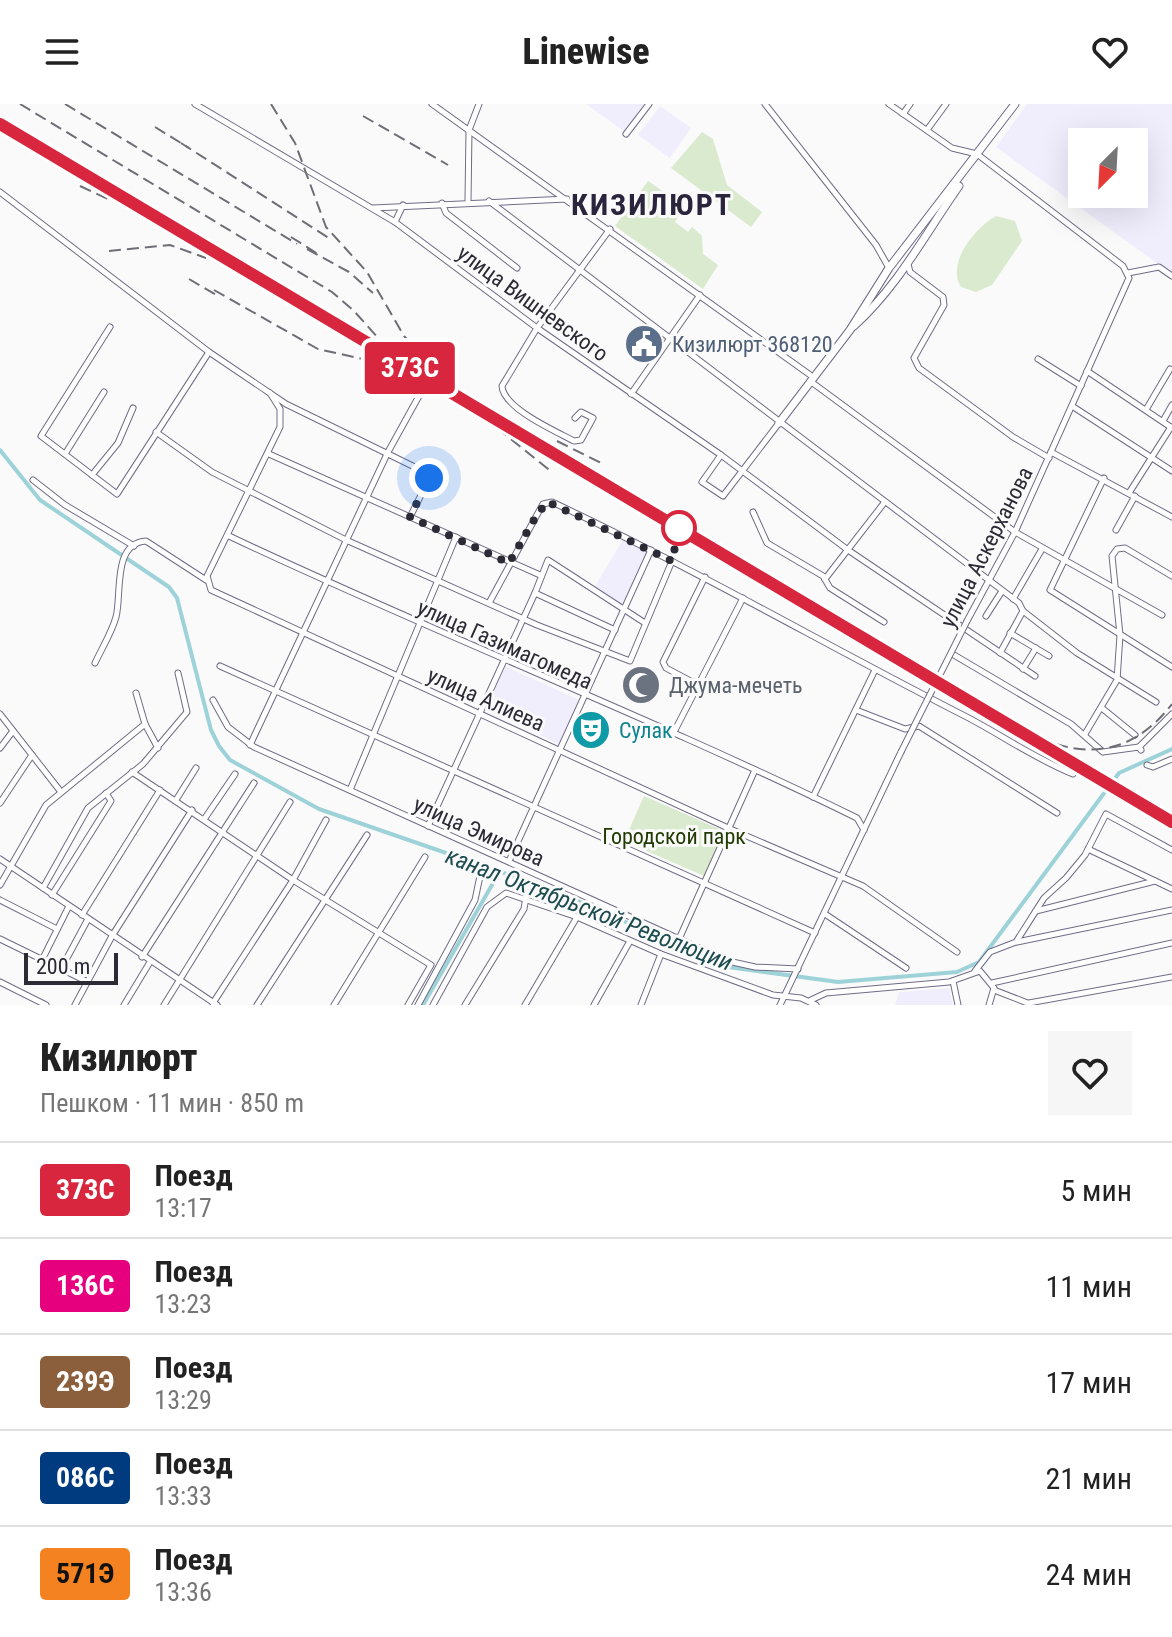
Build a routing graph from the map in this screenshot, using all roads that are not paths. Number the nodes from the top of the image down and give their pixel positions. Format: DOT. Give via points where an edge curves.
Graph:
graph roads {
  1 [pos="195,104"];
  2 [pos="432,104"];
  3 [pos="479,104"];
  4 [pos="649,104"];
  5 [pos="765,104"];
  6 [pos="889,104"];
  7 [pos="910,104"];
  8 [pos="946,104"];
  9 [pos="1017,104"];
  10 [pos="903,114"];
  11 [pos="469,130"];
  12 [pos="927,130"];
  13 [pos="626,134"];
  14 [pos="979,156"];
  15 [pos="0,192"];
  16 [pos="568,199"];
  17 [pos="468,201"];
  18 [pos="489,201"];
  19 [pos="507,201"];
  20 [pos="442,203"];
  21 [pos="406,204"];
  22 [pos="372,208"];
  23 [pos="503,212"];
  24 [pos="395,222"];
  25 [pos="610,229"];
  26 [pos="917,231"];
  27 [pos="926,238"];
  28 [pos="876,245"];
  29 [pos="902,251"];
  30 [pos="908,264"];
  31 [pos="517,268"];
  32 [pos="889,268"];
  33 [pos="581,269"];
  34 [pos="1128,273"];
  35 [pos="899,276"];
  36 [pos="914,276"];
  37 [pos="1172,276"];
  38 [pos="874,290"];
  39 [pos="700,295"];
  40 [pos="883,297"];
  41 [pos="110,327"];
  42 [pos="537,328"];
  43 [pos="850,330"];
  44 [pos="671,338"];
  45 [pos="209,352"];
  46 [pos="1038,359"];
  47 [pos="1170,369"];
  48 [pos="1087,371"];
  49 [pos="812,379"];
  50 [pos="1081,386"];
  51 [pos="104,392"];
  52 [pos="270,393"];
  53 [pos="631,394"];
  54 [pos="419,396"];
  55 [pos="1172,405"];
  56 [pos="1072,406"];
  57 [pos="133,408"];
  58 [pos="1147,408"];
  59 [pos="575,418"];
  60 [pos="1163,421"];
  61 [pos="779,423"];
  62 [pos="1171,427"];
  63 [pos="156,432"];
  64 [pos="388,452"];
  65 [pos="65,454"];
  66 [pos="269,454"];
  67 [pos="721,455"];
  68 [pos="1050,455"];
  69 [pos="1151,457"];
  70 [pos="742,470"];
  71 [pos="1172,471"];
  72 [pos="92,475"];
  73 [pos="1104,478"];
  74 [pos="33,480"];
  75 [pos="251,492"];
  76 [pos="1132,495"];
  77 [pos="367,498"];
  78 [pos="884,503"];
  79 [pos="753,512"];
  80 [pos="410,517"];
  81 [pos="1172,517"];
  82 [pos="1116,530"];
  83 [pos="1015,532"];
  84 [pos="229,536"];
  85 [pos="456,537"];
  86 [pos="346,540"];
  87 [pos="134,546"];
  88 [pos="1042,549"];
  89 [pos="651,550"];
  90 [pos="848,550"];
  91 [pos="1065,560"];
  92 [pos="672,561"];
  93 [pos="509,563"];
  94 [pos="540,575"];
  95 [pos="1172,576"];
  96 [pos="705,577"];
  97 [pos="825,579"];
  98 [pos="206,580"];
  99 [pos="438,581"];
  100 [pos="326,582"];
  101 [pos="989,582"];
  102 [pos="1112,584"];
  103 [pos="1002,591"];
  104 [pos="535,593"];
  105 [pos="743,598"];
  106 [pos="1013,599"];
  107 [pos="489,603"];
  108 [pos="624,610"];
  109 [pos="1023,611"];
  110 [pos="1162,615"];
  111 [pos="986,616"];
  112 [pos="521,617"];
  113 [pos="884,622"];
  114 [pos="645,623"];
  115 [pos="420,624"];
  116 [pos="615,630"];
  117 [pos="302,631"];
  118 [pos="1010,633"];
  119 [pos="1120,635"];
  120 [pos="1036,648"];
  121 [pos="604,653"];
  122 [pos="1000,653"];
  123 [pos="954,655"];
  124 [pos="1049,656"];
  125 [pos="503,660"];
  126 [pos="95,663"];
  127 [pos="220,666"];
  128 [pos="1172,667"];
  129 [pos="1023,669"];
  130 [pos="875,670"];
  131 [pos="178,673"];
  132 [pos="1035,676"];
  133 [pos="399,677"];
  134 [pos="1117,680"];
  135 [pos="698,685"];
  136 [pos="274,692"];
  137 [pos="136,693"];
  138 [pos="585,696"];
  139 [pos="213,700"];
  140 [pos="1156,702"];
  141 [pos="1103,709"];
  142 [pos="856,710"];
  143 [pos="481,713"];
  144 [pos="0,714"];
  145 [pos="1172,714"];
  146 [pos="145,724"];
  147 [pos="13,731"];
  148 [pos="673,734"];
  149 [pos="1085,734"];
  150 [pos="1135,735"];
  151 [pos="0,736"];
  152 [pos="373,736"];
  153 [pos="7,739"];
  154 [pos="250,745"];
  155 [pos="0,748"];
  156 [pos="158,748"];
  157 [pos="562,750"];
  158 [pos="32,755"];
  159 [pos="1172,759"];
  160 [pos="1147,765"];
  161 [pos="196,768"];
  162 [pos="755,770"];
  163 [pos="453,771"];
  164 [pos="132,772"];
  165 [pos="235,774"];
  166 [pos="1073,774"];
  167 [pos="254,783"];
  168 [pos="160,790"];
  169 [pos="350,790"];
  170 [pos="61,792"];
  171 [pos="106,793"];
  172 [pos="813,797"];
  173 [pos="176,800"];
  174 [pos="290,802"];
  175 [pos="0,803"];
  176 [pos="534,807"];
  177 [pos="192,810"];
  178 [pos="1057,813"];
  179 [pos="871,816"];
  180 [pos="205,818"];
  181 [pos="857,818"];
  182 [pos="326,820"];
  183 [pos="428,826"];
  184 [pos="728,828"];
  185 [pos="224,830"];
  186 [pos="864,830"];
  187 [pos="367,835"];
  188 [pos="1088,849"];
  189 [pos="1172,850"];
  190 [pos="259,854"];
  191 [pos="425,857"];
  192 [pos="0,859"];
  193 [pos="509,861"];
  194 [pos="10,866"];
  195 [pos="480,876"];
  196 [pos="841,878"];
  197 [pos="293,880"];
  198 [pos="1155,881"];
  199 [pos="705,882"];
  200 [pos="0,885"];
  201 [pos="43,888"];
  202 [pos="1172,889"];
  203 [pos="52,895"];
  204 [pos="526,897"];
  205 [pos="327,898"];
  206 [pos="0,900"];
  207 [pos="69,906"];
  208 [pos="1172,910"];
  209 [pos="1035,911"];
  210 [pos="825,914"];
  211 [pos="85,917"];
  212 [pos="577,917"];
  213 [pos="57,929"];
  214 [pos="380,932"];
  215 [pos="815,933"];
  216 [pos="112,936"];
  217 [pos="0,939"];
  218 [pos="679,939"];
  219 [pos="630,941"];
  220 [pos="1016,942"];
  221 [pos="1172,943"];
  222 [pos="957,952"];
  223 [pos="661,954"];
  224 [pos="142,957"];
  225 [pos="42,960"];
  226 [pos="150,962"];
  227 [pos="906,968"];
  228 [pos="61,969"];
  229 [pos="798,970"];
  230 [pos="975,971"];
  231 [pos="1172,977"];
  232 [pos="178,981"];
  233 [pos="953,981"];
  234 [pos="0,982"];
  235 [pos="88,982"];
  236 [pos="992,983"];
  237 [pos="994,990"];
  238 [pos="785,996"];
  239 [pos="813,1002"];
  240 [pos="214,1004"];
  241 [pos="1030,1004"];
  242 [pos="46,1005"];
  243 [pos="75,1005"];
  244 [pos="124,1005"];
  245 [pos="164,1005"];
  246 [pos="257,1005"];
  247 [pos="334,1005"];
  248 [pos="408,1005"];
  249 [pos="418,1005"];
  250 [pos="433,1005"];
  251 [pos="465,1005"];
  252 [pos="525,1005"];
  253 [pos="594,1005"];
  254 [pos="641,1005"];
  255 [pos="780,1005"];
  256 [pos="958,1005"];
  257 [pos="989,1005"];
  1 -- 22 [label="street, улица Вишневского"];
  2 -- 11 [label="street"];
  3 -- 11 [label="street"];
  4 -- 13 [label="street"];
  5 -- 28 [label="street"];
  6 -- 10 [label="street"];
  7 -- 10 [label="street"];
  8 -- 12 [label="street"];
  9 -- 14 [label="main road"];
  10 -- 12 [label="street"];
  11 -- 16 [label="street"];
  11 -- 17 [label="street"];
  12 -- 14 [label="street" via="956,150"];
  14 -- 26 [label="main road"];
  14 -- 27 [label="main road"];
  14 -- 34 [label="street"];
  15 -- 45 [label="street"];
  16 -- 19 [label="street"];
  16 -- 25 [label="street"];
  17 -- 18 [label="street"];
  17 -- 20 [label="street"];
  18 -- 19 [label="street"];
  18 -- 23 [label="street"];
  19 -- 23 [label="street"];
  20 -- 21 [label="street"];
  20 -- 31 [label="street" via="446,213"];
  21 -- 22 [label="street"];
  21 -- 24 [label="street"];
  22 -- 24 [label="street, улица Вишневского"];
  23 -- 33 [label="street"];
  24 -- 42 [label="street, улица Вишневского"];
  25 -- 33 [label="street"];
  25 -- 39 [label="street"];
  26 -- 27 [label="main road" via="926,232"];
  26 -- 29 [label="main road"];
  27 -- 30 [label="main road"];
  28 -- 29 [label="street" via="887,255"];
  28 -- 32 [label="street"];
  29 -- 32 [label="main road"];
  30 -- 35 [label="main road"];
  30 -- 36 [label="street"];
  32 -- 38 [label="main road"];
  33 -- 42 [label="street"];
  33 -- 44 [label="street"];
  34 -- 37 [label="street" via="1159,267"];
  34 -- 48 [label="street, улица Аскерханова"];
  35 -- 36 [label="street"];
  35 -- 40 [label="main road"];
  36 -- 68 [label="street" via="943,297 944,305 918,347 914,358 919,368 1013,437"];
  38 -- 40 [label="main road" via="875,298"];
  38 -- 43 [label="main road"];
  39 -- 44 [label="street"];
  39 -- 49 [label="street"];
  40 -- 43 [label="main road"];
  41 -- 65 [label="street" via="41,436"];
  42 -- 53 [label="street, улица Вишневского"];
  42 -- 59 [label="street" via="505,378 502,394 574,441 581,440 593,418 581,412"];
  43 -- 49 [label="main road"];
  44 -- 53 [label="street"];
  44 -- 61 [label="street"];
  45 -- 52 [label="street"];
  45 -- 63 [label="street"];
  46 -- 50 [label="street"];
  47 -- 58 [label="street"];
  48 -- 50 [label="street, улица Аскерханова"];
  48 -- 58 [label="street"];
  49 -- 61 [label="main road"];
  49 -- 83 [label="street"];
  50 -- 56 [label="street, улица Аскерханова"];
  51 -- 65 [label="street"];
  52 -- 64 [label="street"];
  52 -- 66 [label="street" via="282,418"];
  53 -- 67 [label="street, улица Вишневского"];
  54 -- 64 [label="street"];
  55 -- 60 [label="street"];
  56 -- 68 [label="street, улица Аскерханова"];
  56 -- 69 [label="street"];
  57 -- 72 [label="street" via="118,443"];
  58 -- 60 [label="street"];
  60 -- 62 [label="street"];
  61 -- 70 [label="street"];
  61 -- 78 [label="street"];
  62 -- 69 [label="street"];
  63 -- 72 [label="street" via="117,494"];
  63 -- 75 [label="street"];
  64 -- 77 [label="street"];
  64 -- 80 [label="street" via="431,475"];
  65 -- 72 [label="street"];
  66 -- 75 [label="street"];
  66 -- 77 [label="street"];
  67 -- 70 [label="street, улица Вишневского"];
  67 -- 70 [label="street" via="702,482 723,496"];
  68 -- 73 [label="street"];
  68 -- 83 [label="street, улица Аскерханова"];
  69 -- 71 [label="street"];
  69 -- 76 [label="street"];
  70 -- 90 [label="street, улица Вишневского"];
  73 -- 76 [label="street"];
  73 -- 91 [label="street"];
  74 -- 87 [label="street"];
  75 -- 84 [label="street"];
  75 -- 86 [label="street"];
  76 -- 81 [label="street"];
  76 -- 82 [label="street"];
  77 -- 80 [label="street"];
  77 -- 86 [label="street"];
  78 -- 90 [label="street"];
  78 -- 101 [label="street"];
  79 -- 97 [label="street" via="767,543"];
  80 -- 85 [label="street"];
  83 -- 88 [label="street"];
  83 -- 101 [label="street, улица Аскерханова"];
  84 -- 98 [label="street"];
  84 -- 100 [label="street, улица Газимагомеда"];
  85 -- 93 [label="street"];
  85 -- 99 [label="street"];
  86 -- 99 [label="street"];
  86 -- 100 [label="street"];
  87 -- 98 [label="street" via="146,541"];
  87 -- 126 [label="street" via="123,562 116,616"];
  88 -- 91 [label="street"];
  88 -- 106 [label="street"];
  89 -- 92 [label="street"];
  89 -- 93 [label="street" via="548,502"];
  89 -- 108 [label="street"];
  90 -- 97 [label="street"];
  90 -- 122 [label="street, улица Вишневского"];
  91 -- 102 [label="street"];
  91 -- 119 [label="street" via="1050,590"];
  92 -- 96 [label="street"];
  92 -- 114 [label="street"];
  93 -- 94 [label="street"];
  93 -- 107 [label="street"];
  94 -- 104 [label="street"];
  94 -- 108 [label="street" via="548,560"];
  95 -- 102 [label="street" via="1121,547 1112,556"];
  96 -- 105 [label="street"];
  96 -- 135 [label="street" via="664,666"];
  97 -- 113 [label="street" via="830,588"];
  98 -- 117 [label="street, улица Алиева" via="211,590"];
  99 -- 107 [label="street"];
  99 -- 115 [label="street"];
  100 -- 115 [label="street, улица Газимагомеда"];
  100 -- 117 [label="street"];
  101 -- 103 [label="street"];
  101 -- 179 [label="street, улица Аскерханова, bridge"];
  102 -- 110 [label="street"];
  102 -- 119 [label="street"];
  103 -- 106 [label="street"];
  103 -- 111 [label="street"];
  104 -- 112 [label="street"];
  104 -- 116 [label="street"];
  105 -- 130 [label="street"];
  105 -- 135 [label="street"];
  106 -- 109 [label="street"];
  107 -- 112 [label="street"];
  108 -- 114 [label="street"];
  108 -- 116 [label="street"];
  109 -- 118 [label="street"];
  109 -- 134 [label="street"];
  112 -- 121 [label="street"];
  112 -- 125 [label="street"];
  114 -- 121 [label="street" via="630,661"];
  115 -- 125 [label="street, улица Газимагомеда"];
  115 -- 133 [label="street"];
  116 -- 121 [label="street"];
  117 -- 133 [label="street, улица Алиева"];
  117 -- 136 [label="street"];
  118 -- 120 [label="street"];
  118 -- 122 [label="street"];
  119 -- 128 [label="street"];
  119 -- 134 [label="street"];
  120 -- 124 [label="street"];
  120 -- 129 [label="street"];
  121 -- 138 [label="street"];
  122 -- 129 [label="street, улица Вишневского"];
  123 -- 149 [label="street"];
  125 -- 138 [label="street, улица Газимагомеда"];
  125 -- 143 [label="street"];
  127 -- 136 [label="street"];
  129 -- 132 [label="street, улица Вишневского"];
  130 -- 142 [label="street"];
  130 -- 166 [label="street"];
  131 -- 156 [label="street" via="187,712"];
  133 -- 143 [label="street, улица Алиева"];
  133 -- 152 [label="street"];
  134 -- 140 [label="street"];
  134 -- 141 [label="street"];
  135 -- 148 [label="street"];
  136 -- 152 [label="street"];
  136 -- 154 [label="street"];
  137 -- 146 [label="street"];
  138 -- 148 [label="street, улица Газимагомеда"];
  138 -- 157 [label="street"];
  139 -- 154 [label="street, улица Эмирова" via="228,727"];
  141 -- 149 [label="street"];
  141 -- 150 [label="street"];
  142 -- 172 [label="street"];
  142 -- 178 [label="street" via="905,729 919,726"];
  143 -- 157 [label="street, улица Алиева"];
  143 -- 163 [label="street"];
  144 -- 147 [label="street"];
  145 -- 149 [label="street" via="1140,748 1103,752"];
  146 -- 156 [label="street"];
  146 -- 170 [label="street"];
  147 -- 153 [label="street"];
  147 -- 158 [label="street"];
  148 -- 162 [label="street, улица Газимагомеда"];
  151 -- 153 [label="street"];
  152 -- 163 [label="street"];
  152 -- 169 [label="street"];
  153 -- 155 [label="street"];
  154 -- 169 [label="street, улица Эмирова"];
  156 -- 164 [label="street"];
  157 -- 176 [label="street"];
  157 -- 184 [label="street, улица Алиева"];
  158 -- 170 [label="street"];
  158 -- 175 [label="street"];
  159 -- 160 [label="street"];
  161 -- 173 [label="street"];
  162 -- 172 [label="street, улица Газимагомеда"];
  162 -- 184 [label="street"];
  163 -- 176 [label="street"];
  163 -- 183 [label="street"];
  164 -- 168 [label="street"];
  164 -- 171 [label="street"];
  165 -- 180 [label="street"];
  167 -- 185 [label="street"];
  168 -- 173 [label="street"];
  168 -- 211 [label="street"];
  169 -- 183 [label="street, улица Эмирова"];
  170 -- 194 [label="street" via="46,805"];
  171 -- 201 [label="street" via="77,823"];
  171 -- 203 [label="street" via="111,801"];
  172 -- 181 [label="street, улица Газимагомеда"];
  173 -- 177 [label="street"];
  174 -- 190 [label="street"];
  176 -- 193 [label="street"];
  176 -- 199 [label="street"];
  177 -- 180 [label="street"];
  177 -- 216 [label="street"];
  179 -- 181 [label="street"];
  179 -- 186 [label="street, улица Аскерханова"];
  180 -- 185 [label="street"];
  181 -- 186 [label="street"];
  182 -- 197 [label="street"];
  183 -- 193 [label="street, улица Эмирова"];
  184 -- 196 [label="street, улица Алиева"];
  184 -- 199 [label="street"];
  185 -- 190 [label="street"];
  185 -- 224 [label="street"];
  186 -- 196 [label="street, улица Аскерханова"];
  187 -- 205 [label="street"];
  188 -- 189 [label="street" via="1106,814"];
  188 -- 198 [label="street"];
  188 -- 209 [label="street"];
  190 -- 197 [label="street"];
  190 -- 232 [label="street"];
  191 -- 214 [label="street"];
  192 -- 194 [label="street"];
  193 -- 218 [label="street, улица Эмирова"];
  194 -- 200 [label="street"];
  194 -- 201 [label="street"];
  195 -- 249 [label="street" via="475,900"];
  196 -- 210 [label="street, улица Аскерханова"];
  196 -- 222 [label="street, улица Алиева" via="863,886"];
  197 -- 205 [label="street"];
  197 -- 240 [label="street"];
  198 -- 202 [label="street"];
  198 -- 209 [label="street"];
  199 -- 215 [label="street"];
  199 -- 218 [label="street"];
  201 -- 203 [label="street"];
  203 -- 207 [label="street"];
  204 -- 212 [label="street"];
  204 -- 250 [label="street" via="506,893 487,907"];
  204 -- 251 [label="street" via="524,909"];
  205 -- 214 [label="street"];
  205 -- 246 [label="street"];
  206 -- 213 [label="street"];
  207 -- 211 [label="street"];
  207 -- 213 [label="street"];
  208 -- 220 [label="street"];
  209 -- 220 [label="street"];
  210 -- 215 [label="street, улица Аскерханова"];
  210 -- 227 [label="street"];
  211 -- 216 [label="street"];
  211 -- 228 [label="street"];
  212 -- 219 [label="street"];
  212 -- 252 [label="street"];
  213 -- 225 [label="street"];
  214 -- 247 [label="street"];
  214 -- 248 [label="street" via="431,965"];
  215 -- 229 [label="street, улица Аскерханова"];
  216 -- 224 [label="street"];
  216 -- 235 [label="street"];
  217 -- 225 [label="street"];
  218 -- 229 [label="street, улица Эмирова" via="728,961"];
  219 -- 223 [label="street"];
  219 -- 253 [label="street"];
  220 -- 230 [label="street" via="990,952"];
  221 -- 236 [label="street"];
  223 -- 238 [label="street"];
  223 -- 254 [label="street"];
  224 -- 226 [label="street"];
  225 -- 228 [label="street"];
  226 -- 232 [label="street"];
  226 -- 244 [label="street"];
  228 -- 235 [label="street"];
  229 -- 238 [label="street, улица Аскерханова"];
  230 -- 233 [label="street"];
  230 -- 236 [label="street" via="985,973"];
  231 -- 241 [label="street"];
  232 -- 240 [label="street"];
  232 -- 245 [label="street"];
  233 -- 239 [label="street" via="826,993"];
  233 -- 256 [label="street"];
  234 -- 242 [label="street"];
  235 -- 243 [label="street"];
  236 -- 237 [label="street"];
  237 -- 241 [label="street"];
  237 -- 257 [label="street"];
  238 -- 239 [label="street"];
  238 -- 255 [label="street, улица Аскерханова"];
}
